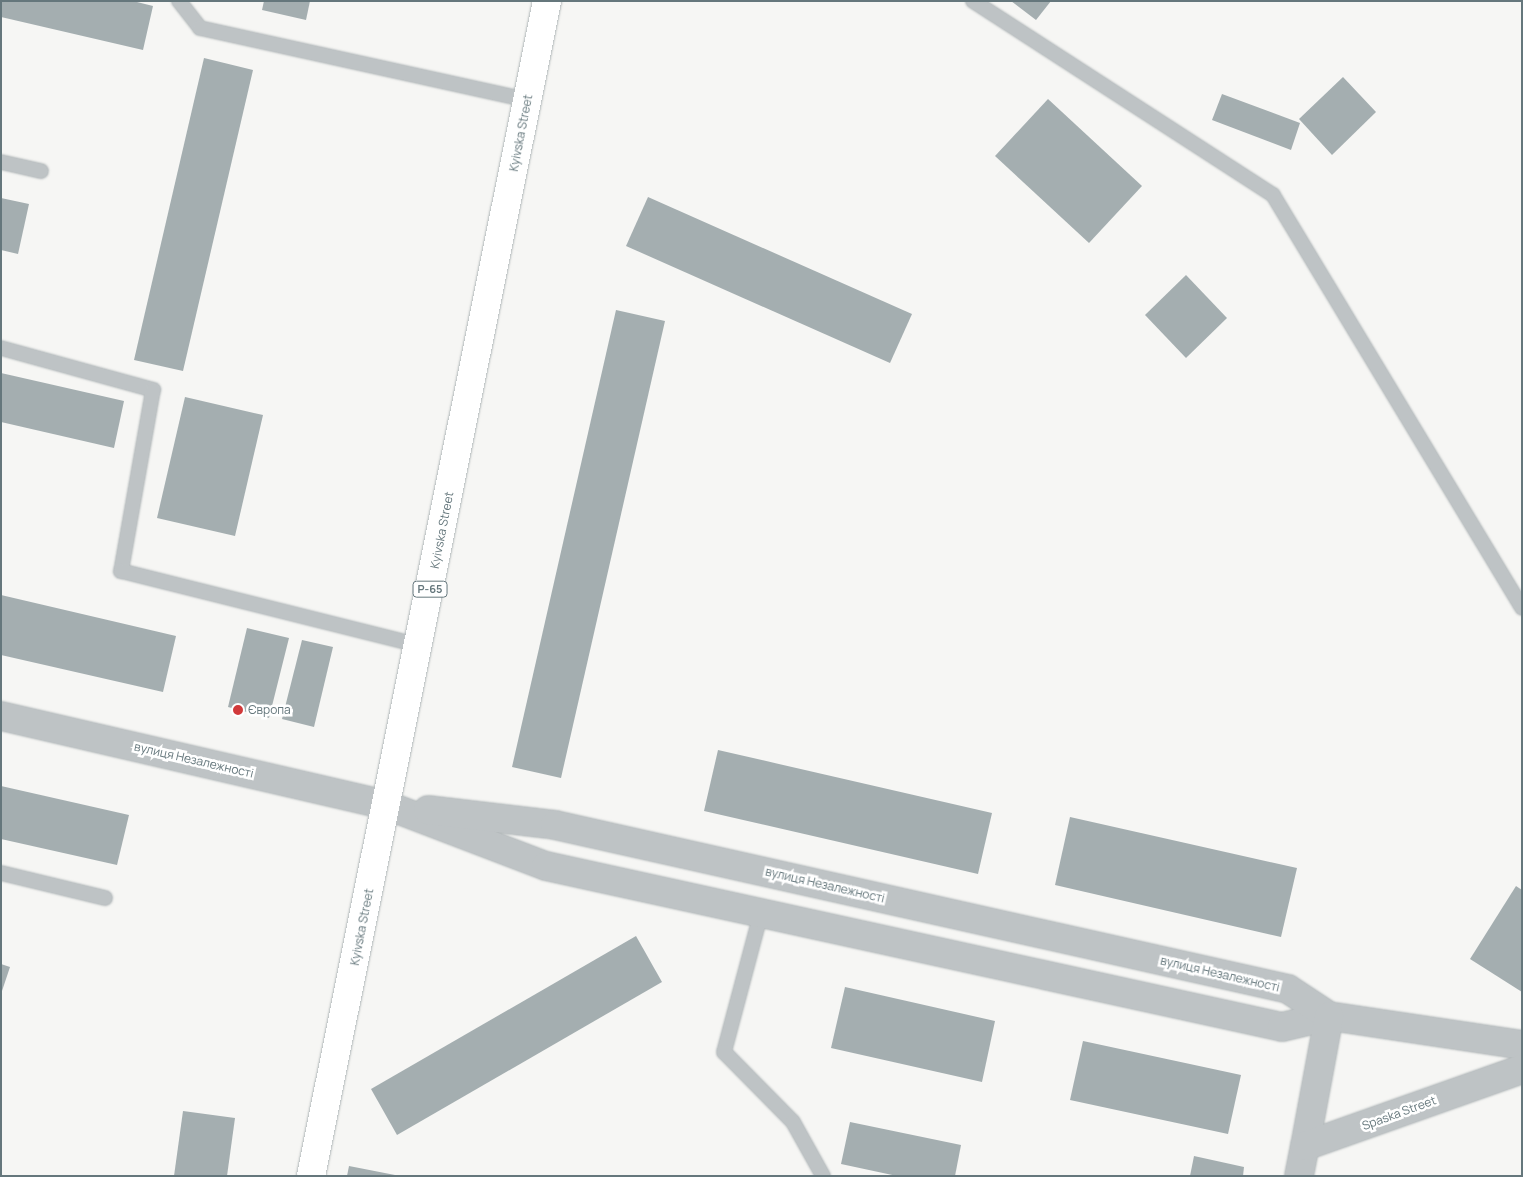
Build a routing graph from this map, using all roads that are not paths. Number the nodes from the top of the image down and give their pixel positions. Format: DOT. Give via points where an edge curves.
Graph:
graph roads {
  1 [pos="179,1"];
  2 [pos="547,1"];
  3 [pos="973,1"];
  4 [pos="528,100"];
  5 [pos="1,162"];
  6 [pos="41,171"];
  7 [pos="1,348"];
  8 [pos="1522,608"];
  9 [pos="418,645"];
  10 [pos="1,716"];
  11 [pos="386,805"];
  12 [pos="1,873"];
  13 [pos="105,898"];
  14 [pos="761,913"];
  15 [pos="1329,1016"];
  16 [pos="1522,1045"];
  17 [pos="1522,1069"];
  18 [pos="1305,1146"];
  19 [pos="311,1176"];
  20 [pos="823,1176"];
  21 [pos="1299,1176"];
  1 -- 4 [label="lane" via="200,28"];
  2 -- 4 [label="main road, Kyivska Street / Р-65"];
  3 -- 8 [label="lane" via="1273,194"];
  4 -- 9 [label="main road, Kyivska Street / Р-65"];
  5 -- 6 [label="lane"];
  7 -- 9 [label="lane" via="153,390 121,571"];
  9 -- 11 [label="main road, Kyivska Street / Р-65"];
  10 -- 11 [label="street, вулиця Незалежності"];
  11 -- 14 [label="street, вулиця Незалежності" via="546,866"];
  11 -- 15 [label="street, вулиця Незалежності" via="584,831 1288,989"];
  11 -- 19 [label="main road, Kyivska Street / Р-65"];
  12 -- 13 [label="lane"];
  14 -- 15 [label="street, вулиця Незалежності" via="1282,1027"];
  14 -- 20 [label="lane" via="724,1052 793,1122"];
  15 -- 16 [label="street"];
  15 -- 18 [label="street"];
  17 -- 18 [label="street, Spaska Street"];
  18 -- 21 [label="street"];
}
